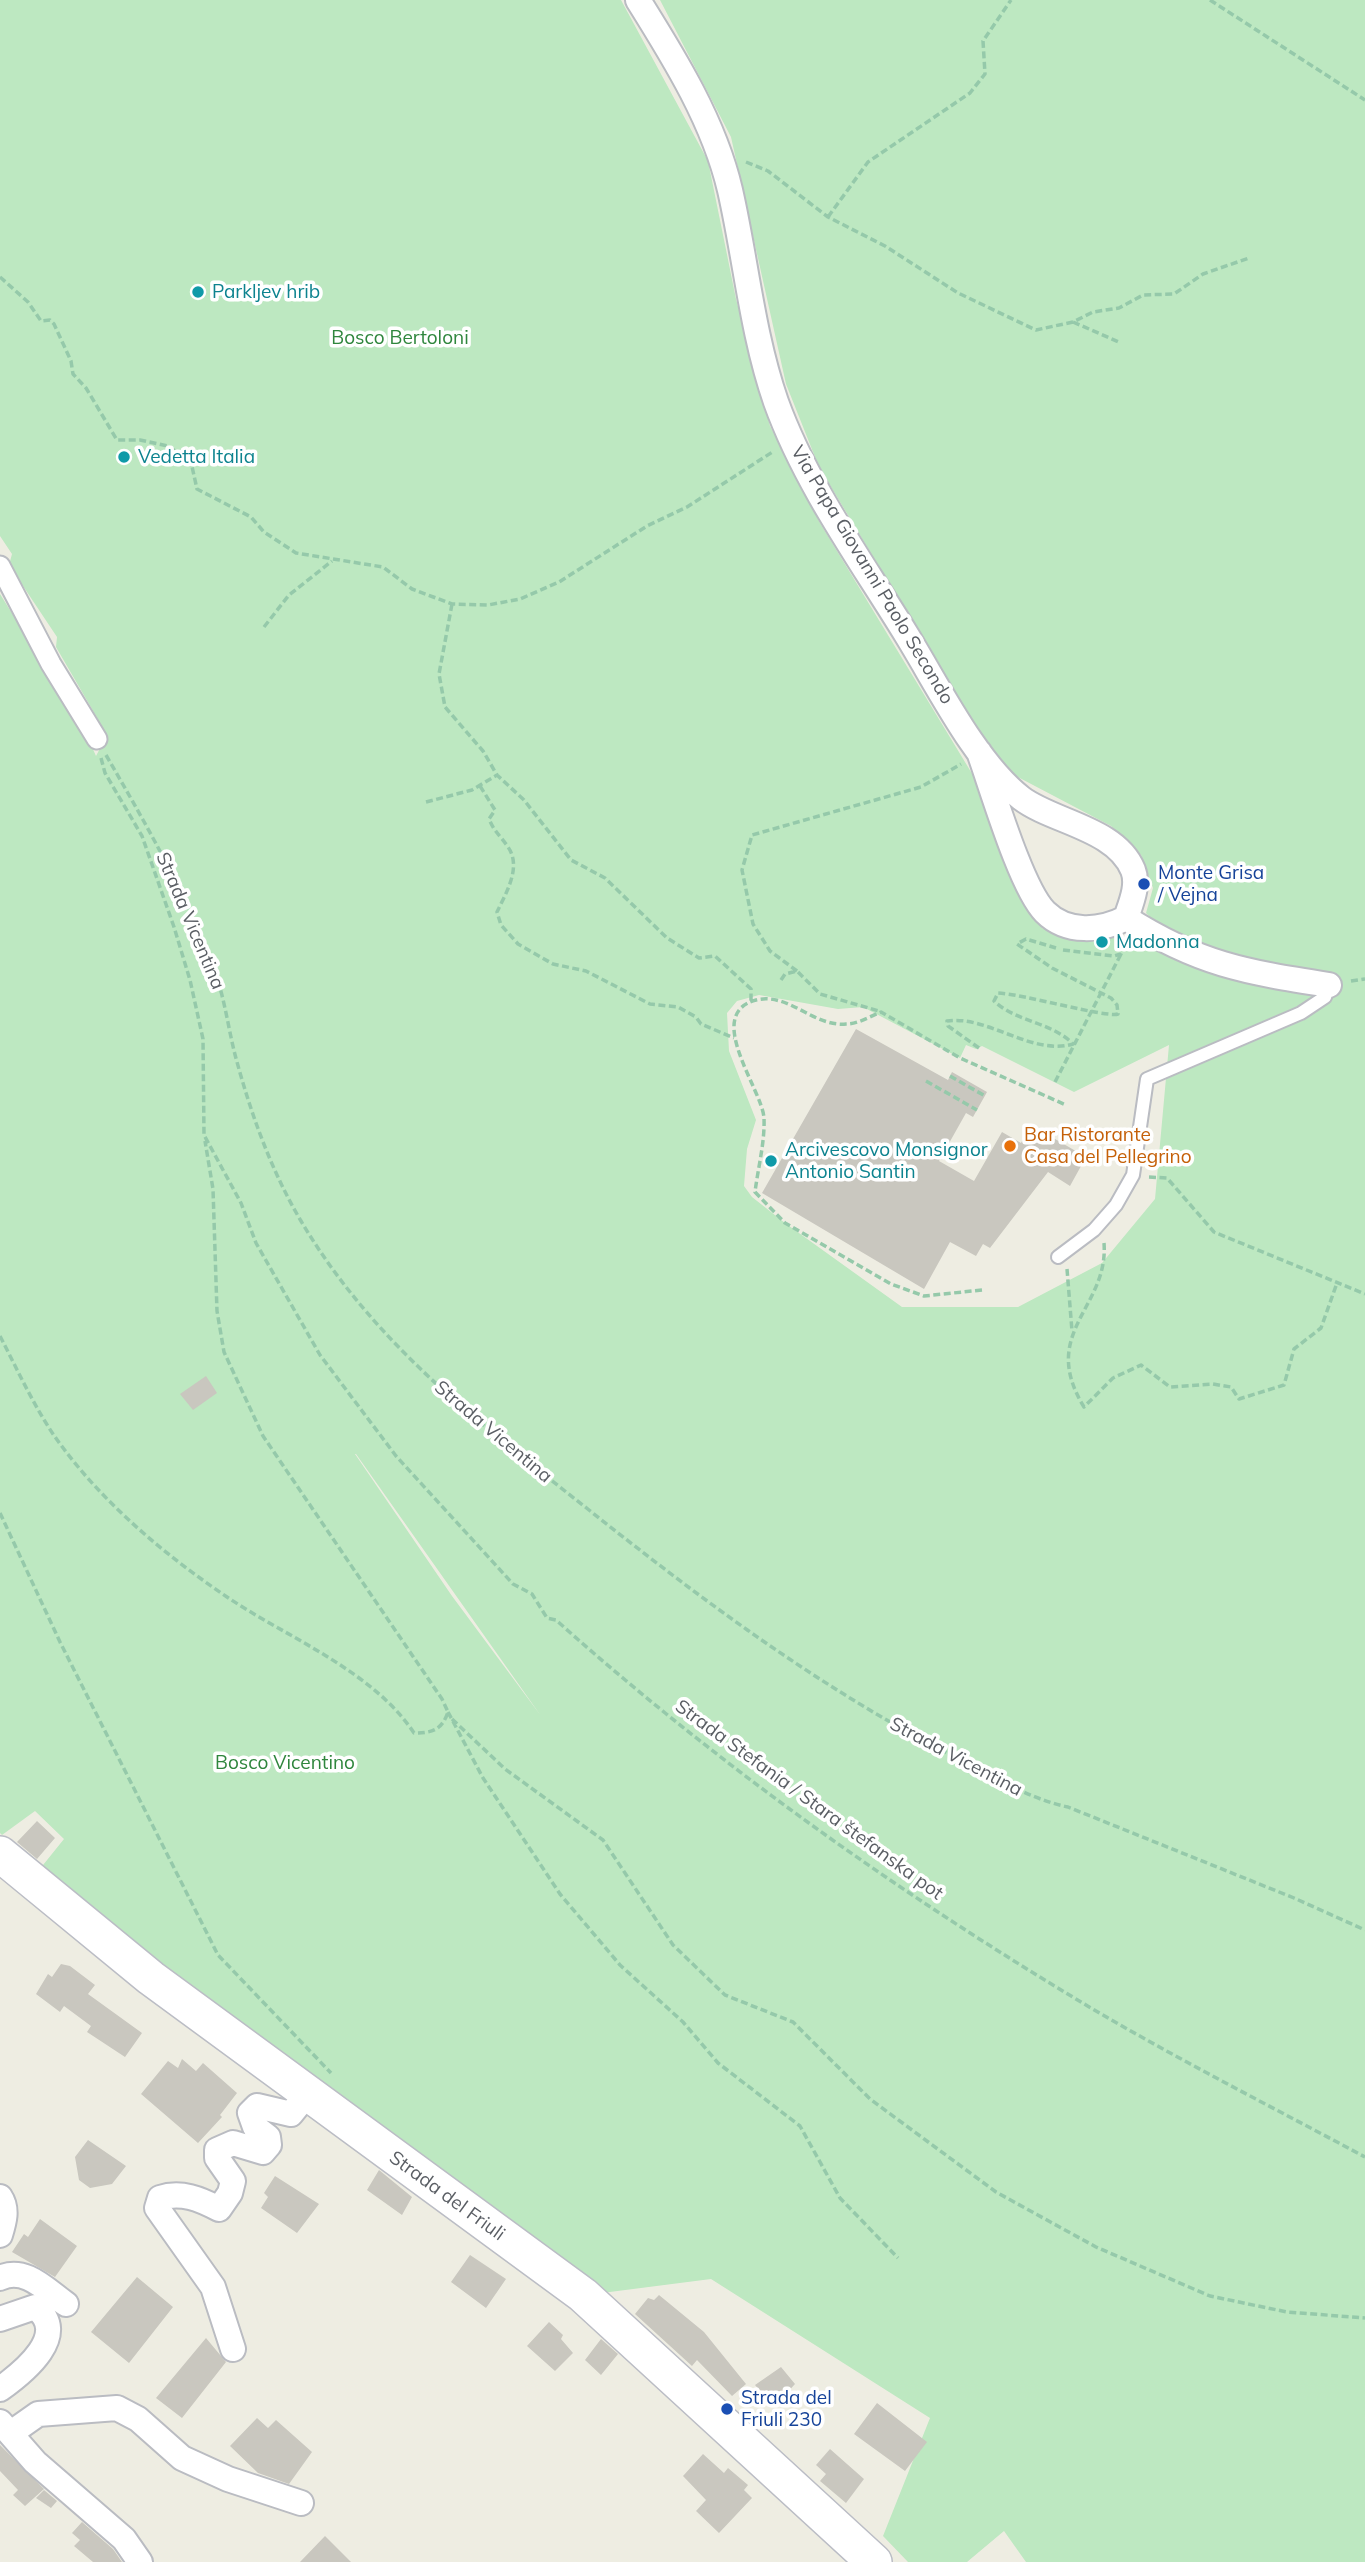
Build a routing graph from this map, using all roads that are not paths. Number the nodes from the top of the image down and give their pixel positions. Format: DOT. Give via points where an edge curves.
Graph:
graph roads {
  1 [pos="638,0"];
  2 [pos="0,566"];
  3 [pos="97,739"];
  4 [pos="979,752"];
  5 [pos="1126,918"];
  6 [pos="1329,985"];
  7 [pos="1062,1253"];
  8 [pos="0,1854"];
  9 [pos="322,2087"];
  10 [pos="0,2197"];
  11 [pos="0,2235"];
  12 [pos="0,2278"];
  13 [pos="65,2304"];
  14 [pos="0,2319"];
  15 [pos="233,2349"];
  16 [pos="0,2389"];
  17 [pos="5,2427"];
  18 [pos="301,2503"];
  19 [pos="140,2562"];
  20 [pos="874,2562"];
  1 -- 4 [label="street, Via Papa Giovanni Paolo Secondo" via="672,54 722,162 750,305 791,442"];
  2 -- 3 [label="street"];
  4 -- 5 [label="street, Via Papa Giovanni Paolo Secondo" via="1021,798 1084,827 1121,853 1133,870 1135,884"];
  4 -- 5 [label="street, Via Papa Giovanni Paolo Secondo" via="1022,870 1044,911 1057,922 1093,929"];
  5 -- 6 [label="street" via="1165,943 1228,967"];
  6 -- 7 [label="lane" via="1325,997 1301,1013 1147,1079 1133,1175 1116,1205"];
  8 -- 9 [label="main road, Strada del Friuli" via="107,1944"];
  9 -- 15 [label="street" via="291,2114 257,2106 250,2113 255,2127 268,2137 263,2152 233,2143 218,2150 233,2181 219,2209 189,2197 172,2194 160,2198 157,2208 213,2287"];
  9 -- 20 [label="main road, Strada del Friuli" via="583,2295"];
  10 -- 11 [label="street" via="5,2220"];
  12 -- 13 [label="street" via="22,2274"];
  14 -- 16 [label="street" via="35,2307 43,2313 49,2330 43,2350"];
  17 -- 18 [label="street" via="38,2414 117,2409 138,2419 181,2458"];
  17 -- 19 [label="street" via="35,2462 124,2539"];
}
